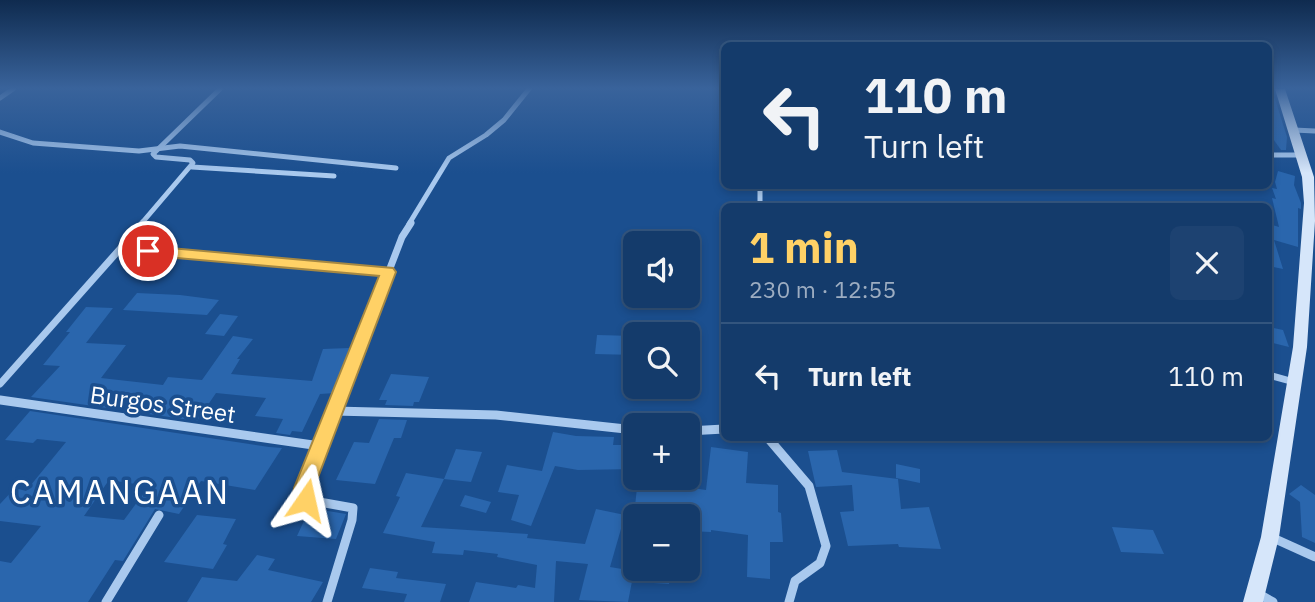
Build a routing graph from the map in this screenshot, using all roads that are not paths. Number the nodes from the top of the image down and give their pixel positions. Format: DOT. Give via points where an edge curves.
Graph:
graph roads {
  1 [pos="191,117"];
  2 [pos="506,117"];
  3 [pos="1290,117"];
  4 [pos="1294,130"];
  5 [pos="1315,131"];
  6 [pos="0,132"];
  7 [pos="158,149"];
  8 [pos="1272,155"];
  9 [pos="1302,155"];
  10 [pos="192,167"];
  11 [pos="396,168"];
  12 [pos="334,176"];
  13 [pos="122,249"];
  14 [pos="388,272"];
  15 [pos="1309,297"];
  16 [pos="1272,376"];
  17 [pos="1294,382"];
  18 [pos="0,384"];
  19 [pos="0,400"];
  20 [pos="334,411"];
  21 [pos="623,429"];
  22 [pos="721,429"];
  23 [pos="700,431"];
  24 [pos="771,441"];
  25 [pos="320,446"];
  26 [pos="159,515"];
  27 [pos="1270,537"];
  28 [pos="1315,557"];
  29 [pos="1255,597"];
  30 [pos="106,602"];
  31 [pos="327,602"];
  32 [pos="789,602"];
  33 [pos="1273,602"];
  1 -- 7 [label="street"];
  2 -- 14 [label="street" via="445,163 402,237"];
  3 -- 4 [label="street"];
  4 -- 5 [label="street"];
  4 -- 9 [label="street"];
  6 -- 7 [label="street" via="33,143"];
  7 -- 10 [label="street" via="154,157 190,160"];
  7 -- 11 [label="street" via="180,146"];
  8 -- 9 [label="street"];
  9 -- 15 [label="street" via="1310,203"];
  10 -- 12 [label="street"];
  10 -- 13 [label="street"];
  13 -- 14 [label="street"];
  13 -- 18 [label="street"];
  14 -- 20 [label="street"];
  15 -- 17 [label="street"];
  16 -- 17 [label="street"];
  17 -- 27 [label="street"];
  19 -- 25 [label="street, Burgos Street"];
  20 -- 21 [label="street" via="496,415"];
  20 -- 25 [label="street"];
  22 -- 23 [label="street"];
  24 -- 32 [label="street" via="809,486 826,547 817,567 793,583"];
  25 -- 31 [label="street" via="304,498 346,505 353,512"];
  26 -- 30 [label="street"];
  27 -- 28 [label="street"];
  27 -- 29 [label="street"];
  29 -- 33 [label="street"];
}
